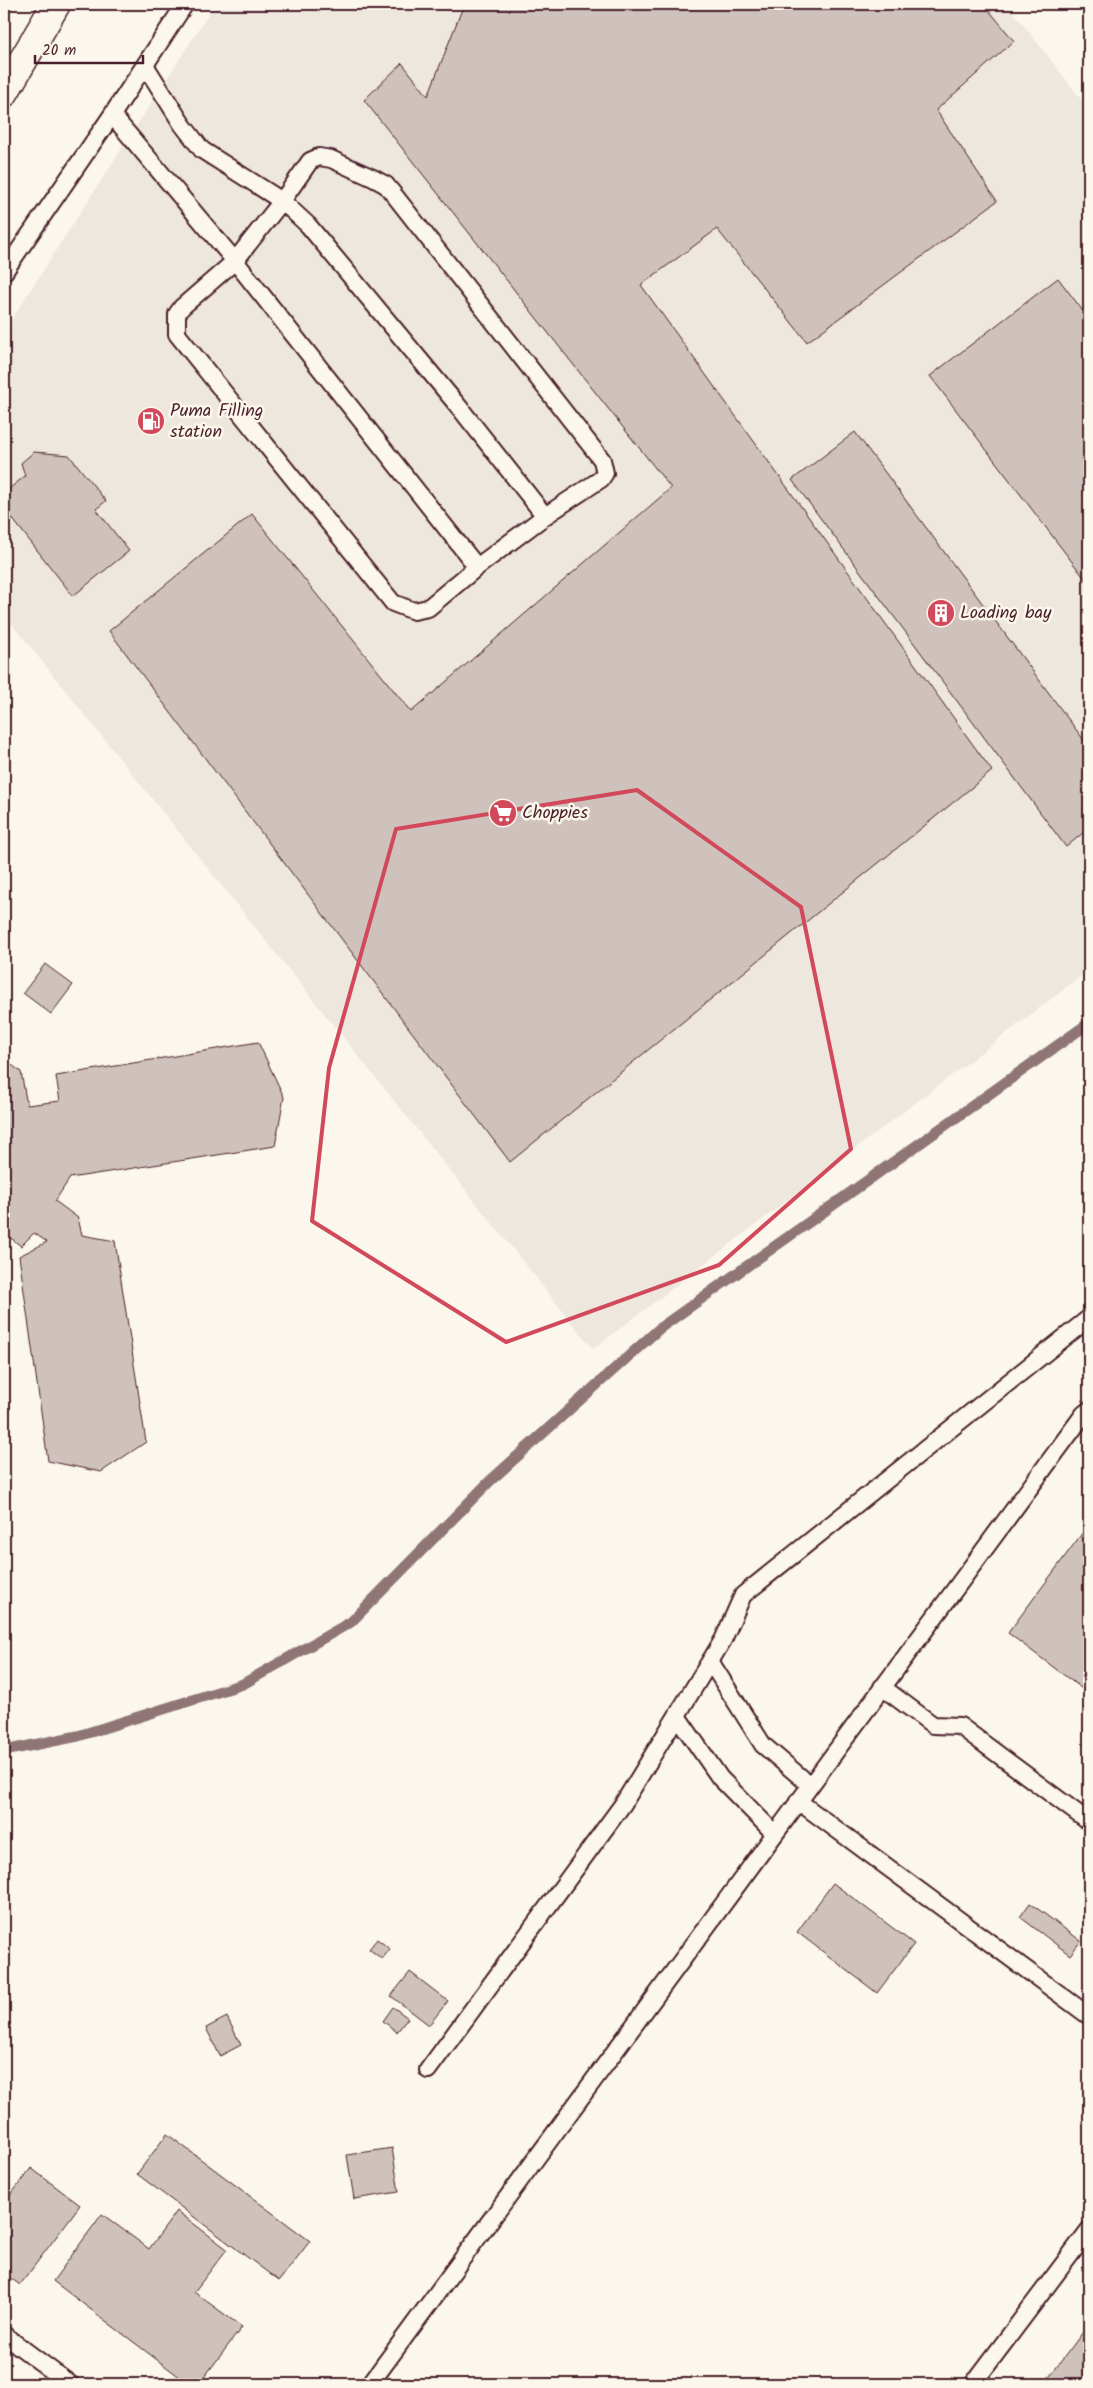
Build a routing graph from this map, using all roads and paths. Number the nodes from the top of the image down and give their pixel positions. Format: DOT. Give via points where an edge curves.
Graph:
graph roads {
  1 [pos="56,4"];
  2 [pos="185,4"];
  3 [pos="145,65"];
  4 [pos="4,93"];
  5 [pos="112,115"];
  6 [pos="282,201"];
  7 [pos="235,261"];
  8 [pos="4,272"];
  9 [pos="545,516"];
  10 [pos="477,567"];
  11 [pos="1089,1318"];
  12 [pos="1089,1410"];
  13 [pos="710,1661"];
  14 [pos="882,1687"];
  15 [pos="677,1716"];
  16 [pos="810,1785"];
  17 [pos="798,1800"];
  18 [pos="1089,1822"];
  19 [pos="774,1834"];
  20 [pos="1089,2016"];
  21 [pos="428,2070"];
  22 [pos="1089,2230"];
  23 [pos="4,2335"];
  24 [pos="70,2384"];
  25 [pos="370,2384"];
  26 [pos="973,2384"];
  1 -- 4 [label="main road"];
  2 -- 3 [label="lane"];
  3 -- 5 [label="lane"];
  3 -- 6 [label="lane" via="202,150"];
  5 -- 7 [label="lane"];
  5 -- 8 [label="lane"];
  6 -- 7 [label="lane"];
  6 -- 9 [label="lane" via="322,242"];
  6 -- 9 [label="lane" via="310,161 319,157 373,178 396,196 602,460 605,473 601,479"];
  7 -- 10 [label="lane"];
  7 -- 10 [label="lane" via="182,307 175,324 177,334 393,603 414,611 428,608"];
  9 -- 10 [label="lane"];
  11 -- 13 [label="lane" via="743,1595"];
  12 -- 14 [label="lane"];
  13 -- 15 [label="lane"];
  13 -- 16 [label="lane" via="763,1745"];
  14 -- 16 [label="lane"];
  14 -- 18 [label="lane" via="933,1725 960,1726"];
  15 -- 19 [label="lane" via="720,1778"];
  15 -- 21 [label="lane" via="624,1804"];
  16 -- 17 [label="lane"];
  17 -- 19 [label="lane"];
  17 -- 20 [label="lane"];
  19 -- 25 [label="lane"];
  22 -- 26 [label="lane"];
  23 -- 24 [label="lane"];
}
